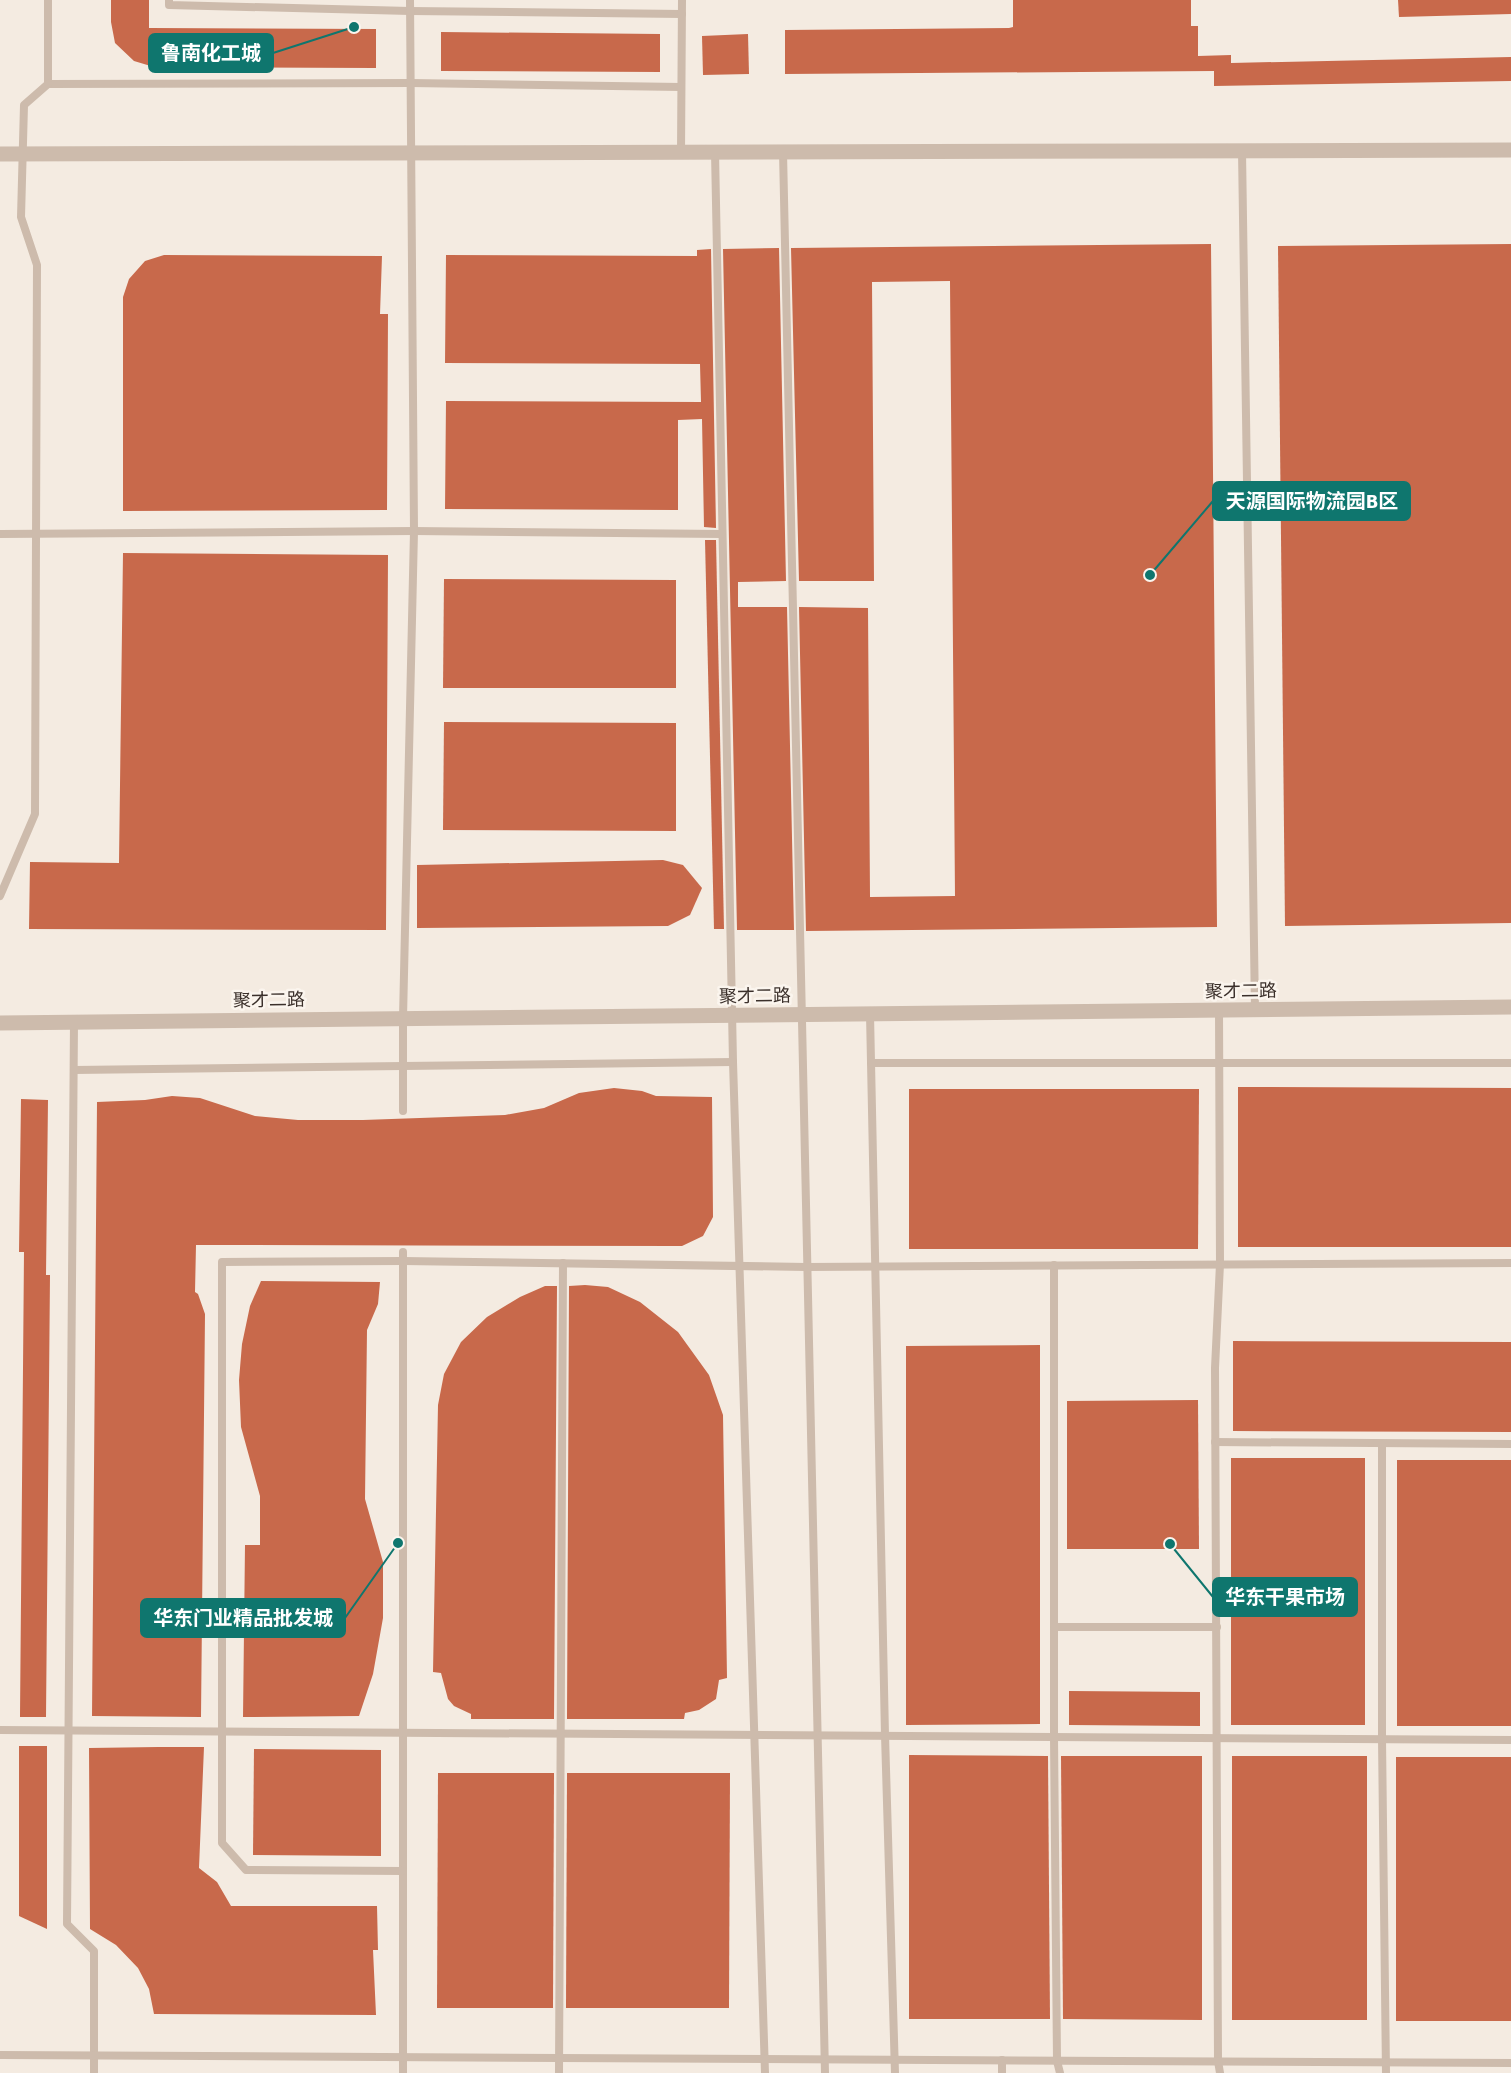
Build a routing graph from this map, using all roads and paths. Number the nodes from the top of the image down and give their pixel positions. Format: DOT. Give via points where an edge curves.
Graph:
graph roads {
  1 [pos="48,0"];
  2 [pos="169,0"];
  3 [pos="410,0"];
  4 [pos="682,0"];
  5 [pos="410,11"];
  6 [pos="682,14"];
  7 [pos="411,83"];
  8 [pos="48,84"];
  9 [pos="681,87"];
  10 [pos="1511,150"];
  11 [pos="1242,151"];
  12 [pos="715,152"];
  13 [pos="783,152"];
  14 [pos="411,153"];
  15 [pos="681,153"];
  16 [pos="0,154"];
  17 [pos="21,154"];
  18 [pos="414,531"];
  19 [pos="0,534"];
  20 [pos="37,534"];
  21 [pos="722,534"];
  22 [pos="0,896"];
  23 [pos="1511,1007"];
  24 [pos="1219,1010"];
  25 [pos="1255,1010"];
  26 [pos="870,1014"];
  27 [pos="732,1015"];
  28 [pos="801,1015"];
  29 [pos="403,1018"];
  30 [pos="74,1022"];
  31 [pos="0,1023"];
  32 [pos="733,1062"];
  33 [pos="872,1064"];
  34 [pos="1219,1064"];
  35 [pos="1511,1064"];
  36 [pos="403,1065"];
  37 [pos="74,1070"];
  38 [pos="403,1112"];
  39 [pos="403,1256"];
  40 [pos="563,1263"];
  41 [pos="1511,1263"];
  42 [pos="1220,1264"];
  43 [pos="1054,1265"];
  44 [pos="739,1267"];
  45 [pos="806,1267"];
  46 [pos="875,1267"];
  47 [pos="1215,1442"];
  48 [pos="1382,1443"];
  49 [pos="1511,1444"];
  50 [pos="1054,1627"];
  51 [pos="1217,1627"];
  52 [pos="0,1730"];
  53 [pos="67,1731"];
  54 [pos="404,1732"];
  55 [pos="223,1733"];
  56 [pos="561,1733"];
  57 [pos="754,1734"];
  58 [pos="817,1735"];
  59 [pos="885,1735"];
  60 [pos="1054,1737"];
  61 [pos="1217,1738"];
  62 [pos="1382,1739"];
  63 [pos="1511,1740"];
  64 [pos="403,1871"];
  65 [pos="0,2055"];
  66 [pos="94,2056"];
  67 [pos="403,2057"];
  68 [pos="559,2058"];
  69 [pos="765,2059"];
  70 [pos="825,2059"];
  71 [pos="894,2060"];
  72 [pos="1002,2060"];
  73 [pos="1057,2061"];
  74 [pos="1218,2061"];
  75 [pos="1386,2062"];
  76 [pos="1511,2063"];
  77 [pos="94,2073"];
  78 [pos="403,2073"];
  79 [pos="560,2073"];
  80 [pos="765,2073"];
  81 [pos="825,2073"];
  82 [pos="895,2073"];
  83 [pos="1002,2073"];
  84 [pos="1060,2073"];
  85 [pos="1220,2073"];
  86 [pos="1386,2073"];
  1 -- 8 [label="lane"];
  2 -- 5 [label="lane" via="169,5"];
  3 -- 5 [label="lane"];
  4 -- 6 [label="lane"];
  5 -- 6 [label="lane"];
  5 -- 7 [label="lane"];
  6 -- 9 [label="lane"];
  7 -- 8 [label="lane"];
  7 -- 9 [label="lane"];
  7 -- 14 [label="lane"];
  8 -- 17 [label="lane" via="24,105"];
  9 -- 15 [label="lane"];
  10 -- 11 [label="street"];
  11 -- 13 [label="street"];
  11 -- 25 [label="lane"];
  12 -- 13 [label="street"];
  12 -- 15 [label="street"];
  12 -- 21 [label="lane"];
  13 -- 28 [label="lane"];
  14 -- 15 [label="street"];
  14 -- 17 [label="street"];
  14 -- 18 [label="lane"];
  16 -- 17 [label="street"];
  17 -- 20 [label="lane" via="21,217 37,265"];
  18 -- 20 [label="lane"];
  18 -- 21 [label="lane"];
  18 -- 29 [label="lane"];
  19 -- 20 [label="lane"];
  20 -- 22 [label="lane" via="35,814"];
  21 -- 27 [label="lane"];
  23 -- 25 [label="street, 聚才二路"];
  24 -- 25 [label="street, 聚才二路"];
  24 -- 26 [label="street, 聚才二路"];
  24 -- 34 [label="lane"];
  26 -- 28 [label="street, 聚才二路"];
  26 -- 33 [label="lane"];
  27 -- 28 [label="street, 聚才二路"];
  27 -- 29 [label="street, 聚才二路"];
  27 -- 32 [label="lane"];
  28 -- 45 [label="lane"];
  29 -- 30 [label="street, 聚才二路"];
  29 -- 36 [label="lane"];
  30 -- 31 [label="street, 聚才二路"];
  30 -- 37 [label="lane"];
  32 -- 36 [label="lane"];
  32 -- 44 [label="lane"];
  33 -- 34 [label="lane"];
  33 -- 46 [label="lane"];
  34 -- 35 [label="lane"];
  34 -- 42 [label="lane"];
  36 -- 37 [label="lane"];
  36 -- 38 [label="lane"];
  37 -- 53 [label="lane"];
  39 -- 40 [label="lane"];
  39 -- 54 [label="lane"];
  39 -- 55 [label="lane" via="222,1262"];
  40 -- 44 [label="lane"];
  40 -- 56 [label="lane"];
  41 -- 42 [label="lane"];
  42 -- 43 [label="lane"];
  42 -- 47 [label="lane"];
  43 -- 46 [label="lane"];
  43 -- 50 [label="lane"];
  44 -- 45 [label="lane"];
  44 -- 57 [label="lane"];
  45 -- 46 [label="lane"];
  45 -- 58 [label="lane"];
  46 -- 59 [label="lane"];
  47 -- 48 [label="lane"];
  47 -- 51 [label="lane"];
  48 -- 49 [label="lane"];
  48 -- 62 [label="lane"];
  50 -- 51 [label="lane"];
  50 -- 60 [label="lane"];
  51 -- 61 [label="lane"];
  52 -- 53 [label="lane"];
  53 -- 55 [label="lane"];
  53 -- 66 [label="lane" via="67,1924 94,1951"];
  54 -- 55 [label="lane"];
  54 -- 56 [label="lane"];
  54 -- 64 [label="lane"];
  55 -- 64 [label="lane" via="222,1843 246,1870"];
  56 -- 57 [label="lane"];
  56 -- 68 [label="lane"];
  57 -- 58 [label="lane"];
  57 -- 69 [label="lane"];
  58 -- 59 [label="lane"];
  58 -- 70 [label="lane"];
  59 -- 60 [label="lane"];
  59 -- 71 [label="lane"];
  60 -- 61 [label="lane"];
  60 -- 73 [label="lane"];
  61 -- 62 [label="lane"];
  61 -- 74 [label="lane"];
  62 -- 63 [label="lane"];
  62 -- 75 [label="lane"];
  64 -- 67 [label="lane"];
  65 -- 66 [label="lane"];
  66 -- 67 [label="lane"];
  66 -- 77 [label="lane"];
  67 -- 68 [label="lane"];
  67 -- 78 [label="lane"];
  68 -- 69 [label="lane"];
  68 -- 79 [label="lane"];
  69 -- 70 [label="lane"];
  69 -- 80 [label="lane"];
  70 -- 71 [label="lane"];
  70 -- 81 [label="lane"];
  71 -- 72 [label="lane"];
  71 -- 82 [label="lane"];
  72 -- 73 [label="lane"];
  72 -- 83 [label="lane"];
  73 -- 74 [label="lane"];
  73 -- 84 [label="lane"];
  74 -- 75 [label="lane"];
  74 -- 85 [label="lane"];
  75 -- 76 [label="lane"];
  75 -- 86 [label="lane"];
}
